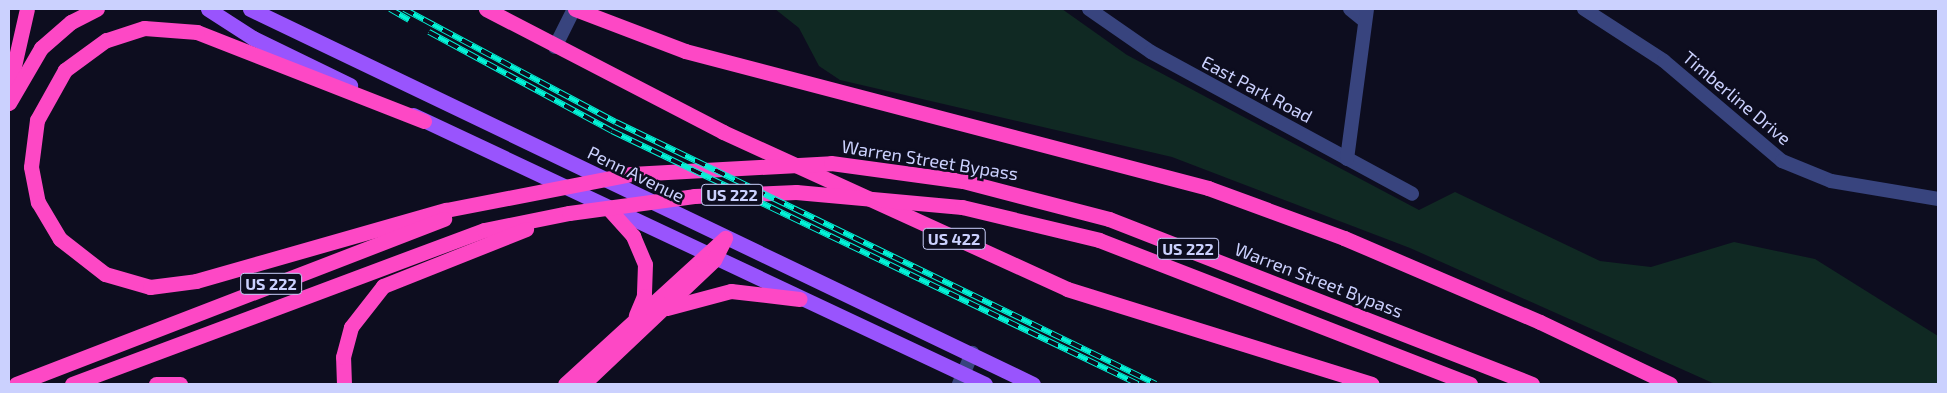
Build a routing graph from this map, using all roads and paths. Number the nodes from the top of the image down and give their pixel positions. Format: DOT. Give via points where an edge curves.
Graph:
graph roads {
  1 [pos="27,9"];
  2 [pos="97,9"];
  3 [pos="208,9"];
  4 [pos="250,9"];
  5 [pos="486,9"];
  6 [pos="574,9"];
  7 [pos="1088,9"];
  8 [pos="1350,9"];
  9 [pos="1584,9"];
  10 [pos="1366,15"];
  11 [pos="555,47"];
  12 [pos="9,90"];
  13 [pos="9,103"];
  14 [pos="424,120"];
  15 [pos="1347,159"];
  16 [pos="529,193"];
  17 [pos="1412,194"];
  18 [pos="1938,199"];
  19 [pos="608,208"];
  20 [pos="569,213"];
  21 [pos="725,238"];
  22 [pos="709,257"];
  23 [pos="800,299"];
  24 [pos="661,310"];
  25 [pos="635,318"];
  26 [pos="972,352"];
  27 [pos="961,379"];
  28 [pos="16,384"];
  29 [pos="72,384"];
  30 [pos="156,384"];
  31 [pos="180,384"];
  32 [pos="344,384"];
  33 [pos="565,384"];
  34 [pos="583,384"];
  35 [pos="985,384"];
  36 [pos="1033,384"];
  37 [pos="1372,384"];
  38 [pos="1470,384"];
  39 [pos="1532,384"];
  40 [pos="1670,384"];
  1 -- 12 [label="highway"];
  2 -- 13 [label="highway" via="71,22 41,48"];
  3 -- 14 [label="main road" via="254,38"];
  4 -- 21 [label="main road, Penn Avenue"];
  5 -- 11 [label="highway, US 422"];
  6 -- 11 [label="street"];
  6 -- 40 [label="highway" via="703,56 1208,188 1353,242"];
  7 -- 15 [label="street, East Park Road" via="1151,52"];
  8 -- 10 [label="street"];
  9 -- 18 [label="street, Timberline Drive" via="1664,61 1744,133 1782,161 1831,181"];
  10 -- 15 [label="street"];
  11 -- 37 [label="highway, US 422" via="723,132 1067,289"];
  14 -- 16 [label="highway" via="198,32 144,28 106,40 65,70 37,120 31,167 38,202 60,239 105,274 150,287 196,281 378,228"];
  14 -- 19 [label="main road"];
  15 -- 17 [label="street, East Park Road"];
  16 -- 28 [label="highway, US 222" via="346,255"];
  16 -- 39 [label="highway, Warren Street Bypass / US 222" via="631,174 831,163 963,181 1109,220"];
  19 -- 22 [label="main road"];
  19 -- 25 [label="highway" via="633,236 645,264 644,296"];
  20 -- 29 [label="highway, US 222" via="484,230 407,256"];
  20 -- 32 [label="highway" via="383,286 351,327 343,357"];
  20 -- 38 [label="highway, US 222" via="694,196 796,192 896,198 1017,218 1099,240"];
  21 -- 22 [label="highway"];
  21 -- 26 [label="main road, Penn Avenue"];
  22 -- 23 [label="main road"];
  22 -- 24 [label="highway"];
  22 -- 25 [label="highway"];
  23 -- 24 [label="highway" via="731,291"];
  23 -- 27 [label="main road"];
  24 -- 34 [label="highway"];
  25 -- 33 [label="highway"];
  26 -- 27 [label="street"];
  26 -- 36 [label="main road, Penn Avenue"];
  27 -- 35 [label="main road"];
  30 -- 31 [label="highway"];
}
